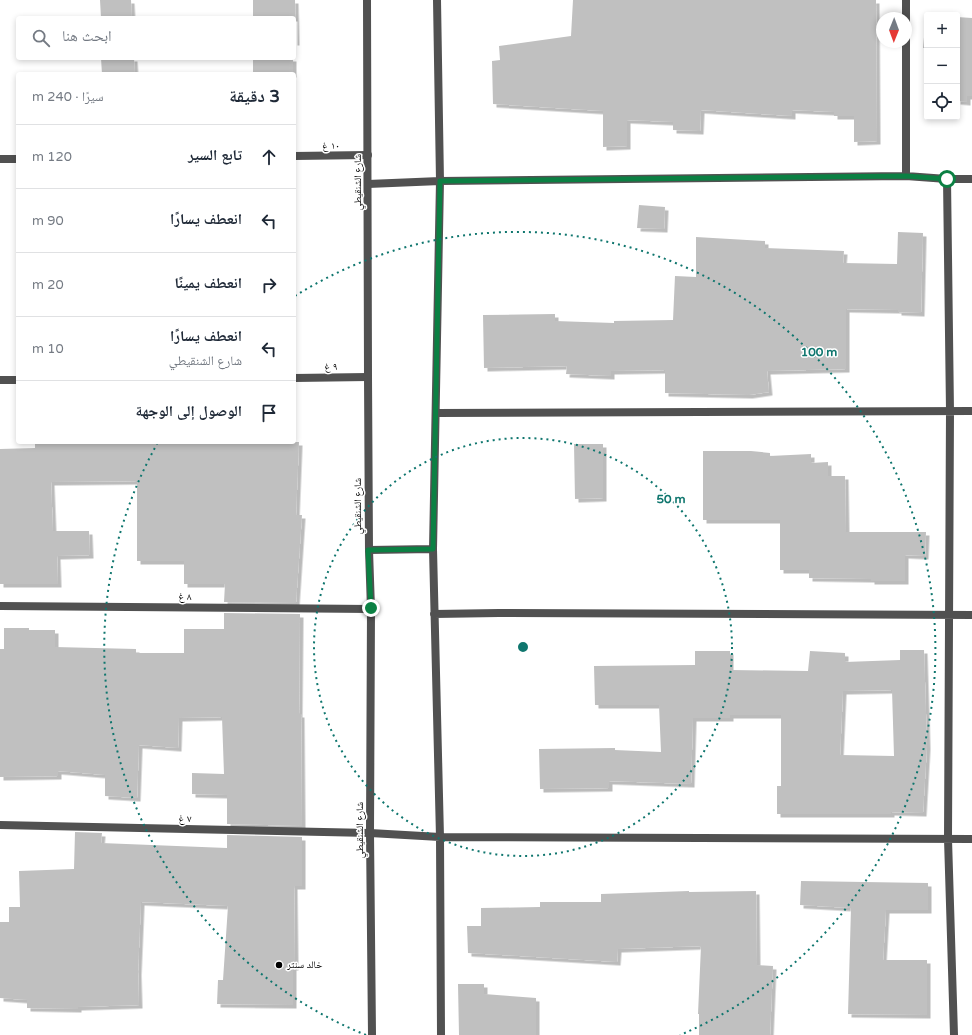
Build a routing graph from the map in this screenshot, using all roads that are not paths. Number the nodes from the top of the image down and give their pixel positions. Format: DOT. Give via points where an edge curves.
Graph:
graph roads {
  1 [pos="368,0"];
  2 [pos="437,0"];
  3 [pos="906,0"];
  4 [pos="368,155"];
  5 [pos="296,156"];
  6 [pos="0,159"];
  7 [pos="16,159"];
  8 [pos="906,176"];
  9 [pos="947,179"];
  10 [pos="972,179"];
  11 [pos="440,181"];
  12 [pos="368,184"];
  13 [pos="368,377"];
  14 [pos="296,378"];
  15 [pos="0,380"];
  16 [pos="16,380"];
  17 [pos="950,411"];
  18 [pos="972,411"];
  19 [pos="436,413"];
  20 [pos="433,549"];
  21 [pos="368,550"];
  22 [pos="0,606"];
  23 [pos="371,608"];
  24 [pos="434,614"];
  25 [pos="949,614"];
  26 [pos="972,615"];
  27 [pos="0,825"];
  28 [pos="370,833"];
  29 [pos="440,837"];
  30 [pos="972,838"];
  31 [pos="948,839"];
  32 [pos="372,1035"];
  33 [pos="440,1035"];
  34 [pos="954,1035"];
  1 -- 4 [label="street, شارع الشنقيطي"];
  2 -- 11 [label="street"];
  3 -- 8 [label="street"];
  4 -- 5 [label="street, ١٠ غ"];
  4 -- 12 [label="street, شارع الشنقيطي"];
  6 -- 7 [label="street"];
  8 -- 9 [label="street"];
  8 -- 11 [label="street"];
  9 -- 10 [label="street"];
  9 -- 17 [label="street"];
  11 -- 12 [label="street"];
  11 -- 19 [label="street"];
  12 -- 13 [label="street, شارع الشنقيطي"];
  13 -- 14 [label="street, ٩ غ"];
  13 -- 21 [label="street, شارع الشنقيطي"];
  15 -- 16 [label="street"];
  17 -- 18 [label="street"];
  17 -- 19 [label="street"];
  17 -- 25 [label="street"];
  19 -- 20 [label="street"];
  20 -- 21 [label="street"];
  20 -- 24 [label="street"];
  21 -- 23 [label="street, شارع الشنقيطي"];
  22 -- 23 [label="street, ٨ غ"];
  23 -- 28 [label="street, شارع الشنقيطي"];
  24 -- 25 [label="street"];
  24 -- 29 [label="street"];
  25 -- 26 [label="street"];
  25 -- 31 [label="street"];
  27 -- 28 [label="street, ٧ غ"];
  28 -- 29 [label="street, ٧ غ"];
  28 -- 32 [label="street, شارع الشنقيطي"];
  29 -- 31 [label="street, ٧ غ"];
  29 -- 33 [label="street"];
  30 -- 31 [label="street, ٧ غ"];
  31 -- 34 [label="street"];
}
